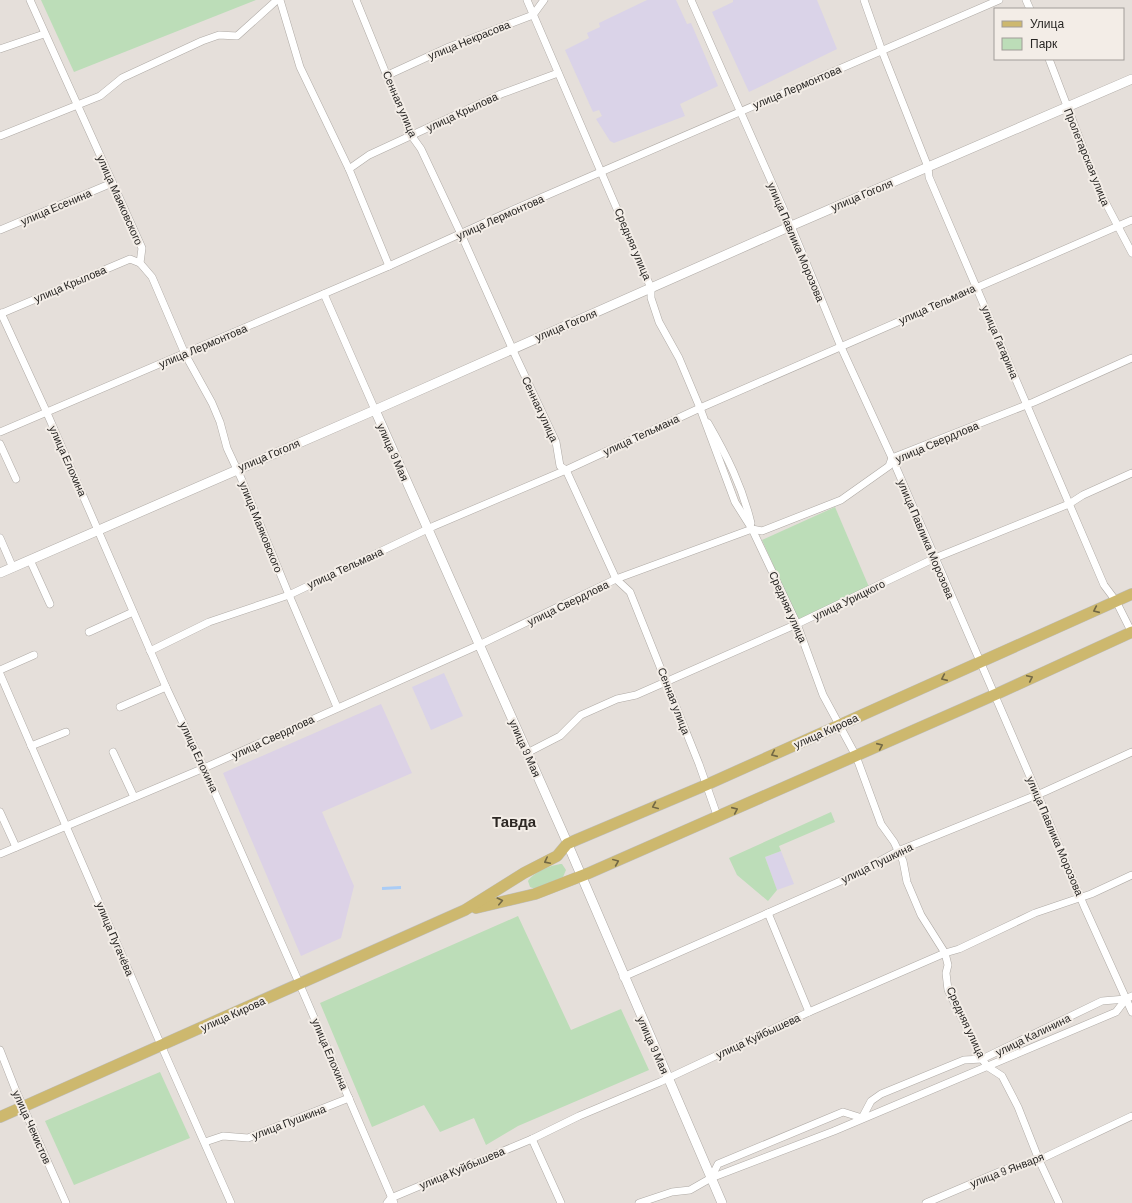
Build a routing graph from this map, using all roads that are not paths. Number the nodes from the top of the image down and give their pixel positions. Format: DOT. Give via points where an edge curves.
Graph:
graph roads {
  1 [pos="30,0"];
  2 [pos="277,0"];
  3 [pos="280,0"];
  4 [pos="357,0"];
  5 [pos="527,0"];
  6 [pos="544,0"];
  7 [pos="691,0"];
  8 [pos="864,0"];
  9 [pos="999,0"];
  10 [pos="533,15"];
  11 [pos="44,34"];
  12 [pos="0,49"];
  13 [pos="882,51"];
  14 [pos="1049,60"];
  15 [pos="558,73"];
  16 [pos="388,75"];
  17 [pos="1132,79"];
  18 [pos="77,106"];
  19 [pos="1067,107"];
  20 [pos="739,112"];
  21 [pos="412,135"];
  22 [pos="0,136"];
  23 [pos="928,167"];
  24 [pos="349,169"];
  25 [pos="602,173"];
  26 [pos="112,183"];
  27 [pos="1132,220"];
  28 [pos="791,226"];
  29 [pos="1117,226"];
  30 [pos="0,230"];
  31 [pos="461,234"];
  32 [pos="1132,253"];
  33 [pos="140,263"];
  34 [pos="389,266"];
  35 [pos="976,287"];
  36 [pos="651,288"];
  37 [pos="324,294"];
  38 [pos="1,313"];
  39 [pos="841,346"];
  40 [pos="512,348"];
  41 [pos="185,354"];
  42 [pos="1132,358"];
  43 [pos="1027,405"];
  44 [pos="700,408"];
  45 [pos="375,410"];
  46 [pos="47,413"];
  47 [pos="0,432"];
  48 [pos="0,444"];
  49 [pos="892,458"];
  50 [pos="236,470"];
  51 [pos="566,470"];
  52 [pos="1132,474"];
  53 [pos="16,479"];
  54 [pos="1069,504"];
  55 [pos="752,529"];
  56 [pos="98,530"];
  57 [pos="428,530"];
  58 [pos="0,538"];
  59 [pos="934,558"];
  60 [pos="30,560"];
  61 [pos="13,568"];
  62 [pos="0,573"];
  63 [pos="616,579"];
  64 [pos="1132,594"];
  65 [pos="289,595"];
  66 [pos="1116,601"];
  67 [pos="50,604"];
  68 [pos="133,612"];
  69 [pos="797,624"];
  70 [pos="88,632"];
  71 [pos="1132,632"];
  72 [pos="479,645"];
  73 [pos="150,651"];
  74 [pos="34,655"];
  75 [pos="980,662"];
  76 [pos="0,670"];
  77 [pos="0,674"];
  78 [pos="666,681"];
  79 [pos="166,687"];
  80 [pos="995,695"];
  81 [pos="120,707"];
  82 [pos="337,707"];
  83 [pos="841,725"];
  84 [pos="66,732"];
  85 [pos="31,746"];
  86 [pos="113,752"];
  87 [pos="1132,752"];
  88 [pos="527,753"];
  89 [pos="856,756"];
  90 [pos="204,768"];
  91 [pos="706,785"];
  92 [pos="1038,795"];
  93 [pos="134,797"];
  94 [pos="0,812"];
  95 [pos="718,818"];
  96 [pos="66,827"];
  97 [pos="567,844"];
  98 [pos="16,847"];
  99 [pos="898,851"];
  100 [pos="0,854"];
  101 [pos="524,873"];
  102 [pos="1132,875"];
  103 [pos="580,877"];
  104 [pos="535,894"];
  105 [pos="1081,898"];
  106 [pos="465,910"];
  107 [pos="768,913"];
  108 [pos="945,953"];
  109 [pos="623,977"];
  110 [pos="300,984"];
  111 [pos="1129,997"];
  112 [pos="809,1012"];
  113 [pos="1132,1012"];
  114 [pos="161,1045"];
  115 [pos="0,1050"];
  116 [pos="982,1059"];
  117 [pos="988,1066"];
  118 [pos="668,1078"];
  119 [pos="349,1098"];
  120 [pos="24,1107"];
  121 [pos="1132,1116"];
  122 [pos="0,1117"];
  123 [pos="862,1118"];
  124 [pos="532,1139"];
  125 [pos="205,1142"];
  126 [pos="1039,1160"];
  127 [pos="711,1178"];
  128 [pos="391,1201"];
  129 [pos="66,1203"];
  130 [pos="231,1203"];
  131 [pos="561,1203"];
  132 [pos="640,1203"];
  133 [pos="722,1203"];
  134 [pos="926,1203"];
  135 [pos="1059,1203"];
  1 -- 11 [label="street, улица Маяковского"];
  2 -- 18 [label="street" via="238,36 219,35 202,41 122,78 100,96"];
  3 -- 24 [label="street" via="300,67"];
  4 -- 16 [label="street, Сенная улица"];
  5 -- 10 [label="street, Средняя улица"];
  6 -- 10 [label="street"];
  7 -- 20 [label="street, улица Павлика Морозова"];
  8 -- 13 [label="street, улица Гагарина"];
  9 -- 13 [label="street, улица Лермонтова"];
  10 -- 15 [label="street, Средняя улица"];
  10 -- 16 [label="street, улица Некрасова" via="449,47"];
  11 -- 12 [label="street"];
  11 -- 18 [label="street, улица Маяковского"];
  13 -- 20 [label="street, улица Лермонтова"];
  13 -- 23 [label="street, улица Гагарина"];
  14 -- 19 [label="street, Пролетарская улица"];
  15 -- 21 [label="street, улица Крылова" via="501,94"];
  15 -- 25 [label="street, Средняя улица"];
  16 -- 21 [label="street, Сенная улица"];
  17 -- 19 [label="street, улица Гоголя"];
  18 -- 22 [label="street"];
  18 -- 26 [label="street, улица Маяковского"];
  19 -- 23 [label="street, улица Гоголя"];
  19 -- 29 [label="street, Пролетарская улица" via="1100,192"];
  20 -- 25 [label="street, улица Лермонтова"];
  20 -- 28 [label="street, улица Павлика Морозова"];
  21 -- 24 [label="street, улица Крылова"];
  21 -- 31 [label="street, Сенная улица"];
  23 -- 28 [label="street, улица Гоголя"];
  23 -- 35 [label="street, улица Гагарина" via="929,177"];
  24 -- 34 [label="street"];
  25 -- 31 [label="street, улица Лермонтова"];
  25 -- 36 [label="street, Средняя улица"];
  26 -- 30 [label="street, улица Есенина"];
  26 -- 33 [label="street, улица Маяковского" via="142,248"];
  27 -- 29 [label="street, улица Тельмана"];
  28 -- 36 [label="street, улица Гоголя"];
  28 -- 39 [label="street, улица Павлика Морозова"];
  29 -- 32 [label="street, Пролетарская улица"];
  29 -- 35 [label="street, улица Тельмана"];
  31 -- 34 [label="street, улица Лермонтова"];
  31 -- 40 [label="street, Сенная улица"];
  33 -- 38 [label="street, улица Крылова" via="130,259"];
  33 -- 41 [label="street, улица Маяковского" via="152,277"];
  34 -- 37 [label="street, улица Лермонтова"];
  35 -- 39 [label="street, улица Тельмана"];
  35 -- 43 [label="street, улица Гагарина"];
  36 -- 40 [label="street, улица Гоголя"];
  36 -- 44 [label="street, Средняя улица" via="651,298 659,322 679,358"];
  37 -- 41 [label="street, улица Лермонтова"];
  37 -- 45 [label="street, улица 9 Мая"];
  38 -- 46 [label="street, улица Елохина"];
  39 -- 44 [label="street, улица Тельмана"];
  39 -- 49 [label="street, улица Павлика Морозова"];
  40 -- 45 [label="street, улица Гоголя"];
  40 -- 51 [label="street, Сенная улица" via="556,442 560,466"];
  41 -- 46 [label="street, улица Лермонтова"];
  41 -- 50 [label="street, улица Маяковского" via="212,403"];
  42 -- 43 [label="street, улица Свердлова"];
  43 -- 49 [label="street, улица Свердлова"];
  43 -- 54 [label="street, улица Гагарина"];
  44 -- 51 [label="street, улица Тельмана"];
  44 -- 55 [label="street, Средняя улица" via="735,502"];
  44 -- 55 [label="street" via="722,447 745,497"];
  45 -- 50 [label="street, улица Гоголя"];
  45 -- 57 [label="street, улица 9 Мая"];
  46 -- 47 [label="street, улица Лермонтова"];
  46 -- 56 [label="street, улица Елохина"];
  48 -- 53 [label="street"];
  49 -- 55 [label="street, улица Свердлова" via="889,466 841,500 762,531"];
  49 -- 59 [label="street, улица Павлика Морозова"];
  50 -- 56 [label="street, улица Гоголя"];
  50 -- 65 [label="street, улица Маяковского"];
  51 -- 57 [label="street, улица Тельмана"];
  51 -- 63 [label="street, Сенная улица"];
  52 -- 54 [label="street, улица Урицкого" via="1083,495"];
  54 -- 59 [label="street, улица Урицкого"];
  54 -- 66 [label="street, улица Гагарина" via="1104,585"];
  55 -- 63 [label="street, улица Свердлова"];
  55 -- 69 [label="street, Средняя улица"];
  56 -- 60 [label="street, улица Гоголя"];
  56 -- 68 [label="street, улица Елохина"];
  57 -- 65 [label="street, улица Тельмана"];
  57 -- 72 [label="street, улица 9 Мая"];
  58 -- 61 [label="street"];
  59 -- 69 [label="street, улица Урицкого"];
  59 -- 75 [label="street, улица Павлика Морозова"];
  60 -- 61 [label="street, улица Гоголя"];
  60 -- 67 [label="street"];
  61 -- 62 [label="street, улица Гоголя"];
  63 -- 72 [label="street, улица Свердлова"];
  63 -- 78 [label="street, Сенная улица" via="630,592"];
  64 -- 66 [label="main road, улица Кирова"];
  65 -- 73 [label="street, улица Тельмана" via="209,622"];
  65 -- 82 [label="street, улица Маяковского"];
  66 -- 71 [label="street, улица Гагарина"];
  66 -- 75 [label="main road, улица Кирова, one-way"];
  68 -- 70 [label="street"];
  68 -- 73 [label="street, улица Елохина"];
  69 -- 78 [label="street, улица Урицкого"];
  69 -- 83 [label="street, Средняя улица" via="823,695"];
  80 -- 71 [label="main road, улица Кирова, one-way"];
  72 -- 82 [label="street, улица Свердлова"];
  72 -- 88 [label="street, улица 9 Мая"];
  73 -- 79 [label="street, улица Елохина"];
  74 -- 76 [label="street"];
  75 -- 80 [label="street, улица Павлика Морозова"];
  75 -- 83 [label="main road, улица Кирова, one-way"];
  77 -- 85 [label="street, улица Пугачёва"];
  78 -- 88 [label="street, улица Урицкого" via="581,715 560,736"];
  78 -- 91 [label="street, Сенная улица"];
  79 -- 81 [label="street"];
  79 -- 90 [label="street, улица Елохина"];
  89 -- 80 [label="main road, улица Кирова, one-way"];
  80 -- 92 [label="street, улица Павлика Морозова"];
  82 -- 90 [label="street, улица Свердлова"];
  83 -- 89 [label="street, Средняя улица"];
  83 -- 91 [label="main road, улица Кирова, one-way"];
  84 -- 85 [label="street"];
  85 -- 96 [label="street, улица Пугачёва"];
  86 -- 93 [label="street"];
  87 -- 92 [label="street, улица Пушкина"];
  88 -- 97 [label="street, улица 9 Мая"];
  95 -- 89 [label="main road, улица Кирова, one-way"];
  89 -- 99 [label="street, Средняя улица" via="881,824"];
  90 -- 93 [label="street, улица Свердлова"];
  90 -- 110 [label="street, улица Елохина"];
  91 -- 95 [label="street, Сенная улица"];
  91 -- 97 [label="main road, улица Кирова, one-way"];
  92 -- 99 [label="street, улица Пушкина"];
  92 -- 105 [label="street, улица Павлика Морозова"];
  93 -- 96 [label="street, улица Свердлова"];
  94 -- 98 [label="street"];
  103 -- 95 [label="main road, улица Кирова, one-way"];
  96 -- 98 [label="street, улица Свердлова"];
  96 -- 114 [label="street, улица Пугачёва"];
  97 -- 101 [label="main road, улица Кирова, one-way" via="558,856"];
  97 -- 103 [label="street, улица 9 Мая"];
  98 -- 100 [label="street, улица Свердлова"];
  99 -- 107 [label="street, улица Пушкина" via="852,876"];
  99 -- 108 [label="street, Средняя улица" via="921,915"];
  101 -- 104 [label="main road" via="521,887 526,892"];
  101 -- 106 [label="main road, улица Кирова"];
  102 -- 105 [label="street, улица Куйбышева"];
  103 -- 104 [label="main road, улица Кирова"];
  103 -- 109 [label="street, улица 9 Мая"];
  106 -- 104 [label="main road, улица Кирова, one-way"];
  105 -- 108 [label="street, улица Куйбышева" via="1035,913 959,949"];
  105 -- 111 [label="street, улица Павлика Морозова"];
  106 -- 110 [label="main road, улица Кирова"];
  107 -- 109 [label="street, улица Пушкина"];
  107 -- 112 [label="street"];
  108 -- 112 [label="street, улица Куйбышева"];
  108 -- 116 [label="street, Средняя улица" via="948,965 948,990"];
  109 -- 118 [label="street, улица 9 Мая"];
  110 -- 114 [label="main road, улица Кирова"];
  110 -- 119 [label="street, улица Елохина"];
  111 -- 113 [label="street, улица Павлика Морозова"];
  111 -- 116 [label="street, улица Калинина" via="1102,1001"];
  111 -- 117 [label="street, улица Калинина" via="1116,1012"];
  112 -- 118 [label="street, улица Куйбышева"];
  114 -- 120 [label="main road, улица Кирова"];
  114 -- 125 [label="street, улица Пугачёва"];
  115 -- 120 [label="street, улица Чекистов"];
  116 -- 117 [label="street, Средняя улица"];
  116 -- 123 [label="street, улица Калинина" via="964,1060 881,1094 871,1101"];
  117 -- 123 [label="street, улица Калинина"];
  117 -- 126 [label="street, Средняя улица" via="1002,1076 1018,1107"];
  118 -- 124 [label="street, улица Куйбышева"];
  118 -- 127 [label="street, улица 9 Мая"];
  119 -- 125 [label="street, улица Пушкина" via="248,1138 223,1136"];
  119 -- 128 [label="street, улица Елохина"];
  120 -- 122 [label="main road, улица Кирова"];
  120 -- 129 [label="street, улица Чекистов"];
  121 -- 126 [label="street, улица 9 Января"];
  123 -- 127 [label="street, улица Калинина"];
  123 -- 127 [label="street, улица Калинина" via="843,1112 718,1164"];
  124 -- 128 [label="street, улица Куйбышева"];
  124 -- 131 [label="street"];
  125 -- 130 [label="street, улица Пугачёва"];
  126 -- 134 [label="street, улица 9 Января" via="1006,1169"];
  126 -- 135 [label="street, Средняя улица"];
  127 -- 132 [label="street, улица Калинина" via="690,1190 672,1192"];
  127 -- 133 [label="street, улица 9 Мая"];
}
